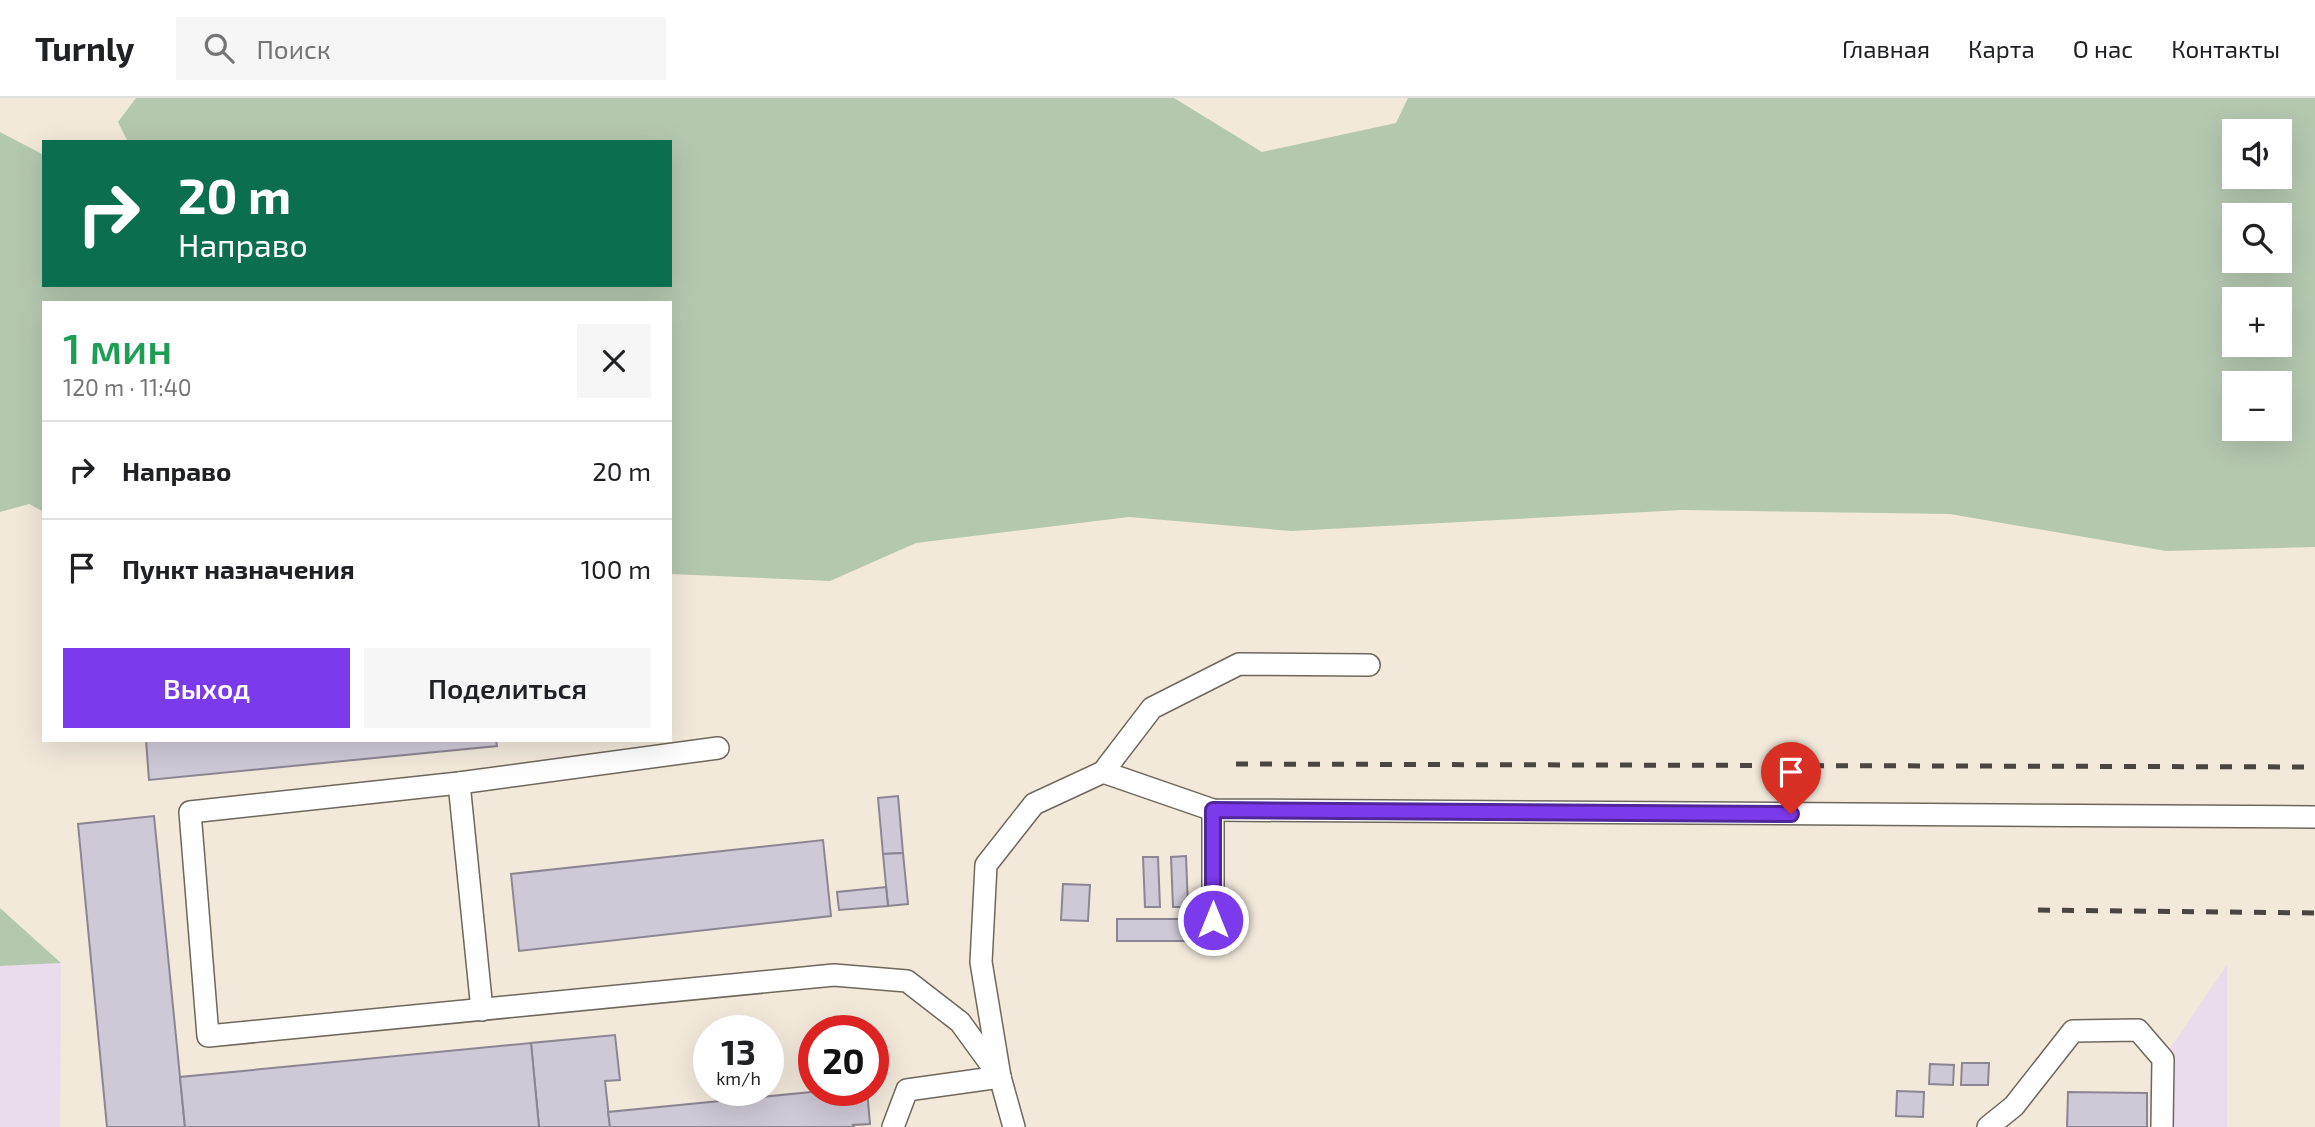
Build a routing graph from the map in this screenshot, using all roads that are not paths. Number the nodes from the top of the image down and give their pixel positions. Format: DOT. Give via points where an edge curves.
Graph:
graph roads {
  1 [pos="1369,665"];
  2 [pos="718,748"];
  3 [pos="1102,772"];
  4 [pos="459,783"];
  5 [pos="1213,810"];
  6 [pos="2315,817"];
  7 [pos="1213,920"];
  8 [pos="482,1010"];
  9 [pos="1000,1077"];
  10 [pos="893,1127"];
  11 [pos="1014,1127"];
  12 [pos="1988,1127"];
  13 [pos="2162,1127"];
  1 -- 3 [label="lane" via="1239,664 1152,708"];
  2 -- 4 [label="lane"];
  3 -- 5 [label="lane"];
  3 -- 9 [label="lane" via="1034,804 986,865 981,962"];
  4 -- 8 [label="lane"];
  4 -- 8 [label="lane" via="190,812 208,1036"];
  5 -- 6 [label="lane"];
  5 -- 7 [label="lane"];
  8 -- 9 [label="lane" via="834,975 907,981 960,1022"];
  9 -- 10 [label="lane" via="907,1090"];
  9 -- 11 [label="lane"];
  12 -- 13 [label="lane" via="2014,1106 2073,1031 2138,1030 2162,1059"];
}
